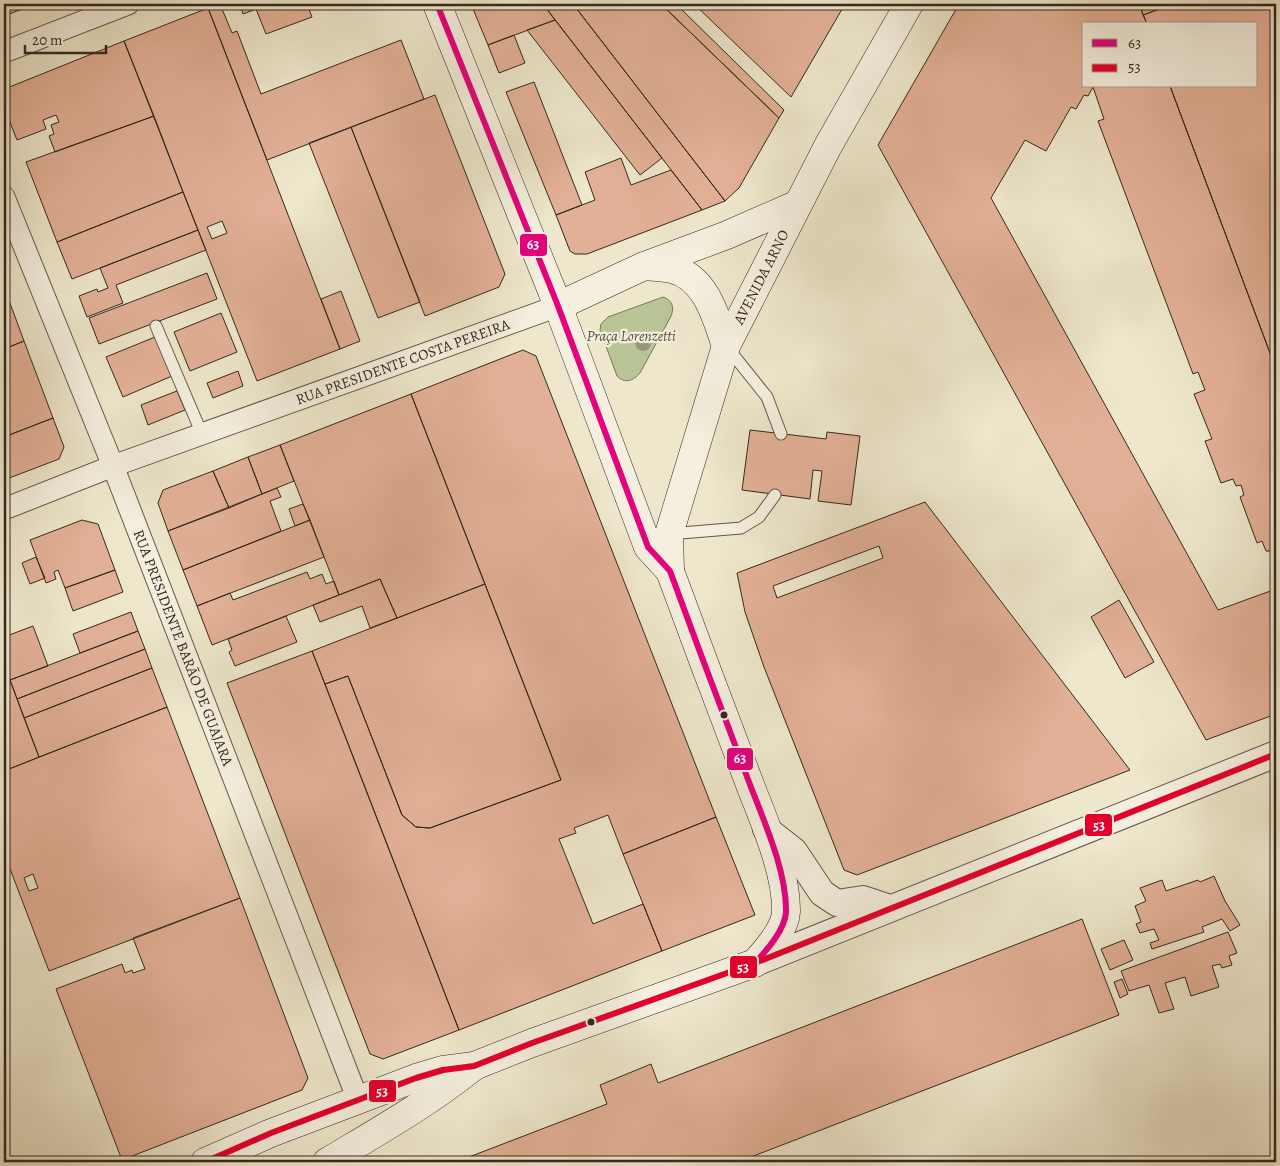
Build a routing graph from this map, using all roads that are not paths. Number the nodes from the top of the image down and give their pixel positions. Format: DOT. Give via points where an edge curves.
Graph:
graph roads {
  1 [pos="128,4"];
  2 [pos="437,4"];
  3 [pos="908,4"];
  4 [pos="4,52"];
  5 [pos="4,197"];
  6 [pos="798,204"];
  7 [pos="644,266"];
  8 [pos="558,306"];
  9 [pos="156,326"];
  10 [pos="726,346"];
  11 [pos="202,434"];
  12 [pos="781,434"];
  13 [pos="113,466"];
  14 [pos="775,494"];
  15 [pos="4,510"];
  16 [pos="669,534"];
  17 [pos="670,571"];
  18 [pos="1276,754"];
  19 [pos="766,829"];
  20 [pos="890,908"];
  21 [pos="755,963"];
  22 [pos="474,1066"];
  23 [pos="358,1100"];
  24 [pos="205,1162"];
  25 [pos="327,1162"];
  1 -- 4 [label="street"];
  2 -- 8 [label="main road"];
  3 -- 6 [label="main road, AVENIDA ARNO"];
  5 -- 13 [label="street, RUA PRESIDENTE BARÃO DE GUAJARA"];
  6 -- 7 [label="main road, RUA PRESIDENTE COSTA PEREIRA"];
  6 -- 10 [label="main road, AVENIDA ARNO"];
  7 -- 8 [label="main road, RUA PRESIDENTE COSTA PEREIRA"];
  7 -- 10 [label="main road" via="673,269 701,287"];
  8 -- 11 [label="street, RUA PRESIDENTE COSTA PEREIRA"];
  8 -- 17 [label="main road" via="648,547"];
  9 -- 11 [label="lane"];
  10 -- 12 [label="lane" via="767,397"];
  10 -- 16 [label="main road, AVENIDA ARNO"];
  11 -- 13 [label="street, RUA PRESIDENTE COSTA PEREIRA"];
  13 -- 15 [label="street, RUA PRESIDENTE COSTA PEREIRA"];
  13 -- 23 [label="street, RUA PRESIDENTE BARÃO DE GUAJARA"];
  14 -- 16 [label="lane" via="760,517 741,528"];
  16 -- 17 [label="main road, AVENIDA ARNO"];
  17 -- 19 [label="main road"];
  18 -- 20 [label="street"];
  19 -- 20 [label="street" via="794,850 822,893 837,903 863,899"];
  19 -- 21 [label="main road" via="783,878 786,915 768,949"];
  20 -- 21 [label="street"];
  21 -- 22 [label="main road"];
  22 -- 23 [label="main road" via="443,1070"];
  22 -- 25 [label="main road" via="416,1109"];
  23 -- 24 [label="main road"];
}
